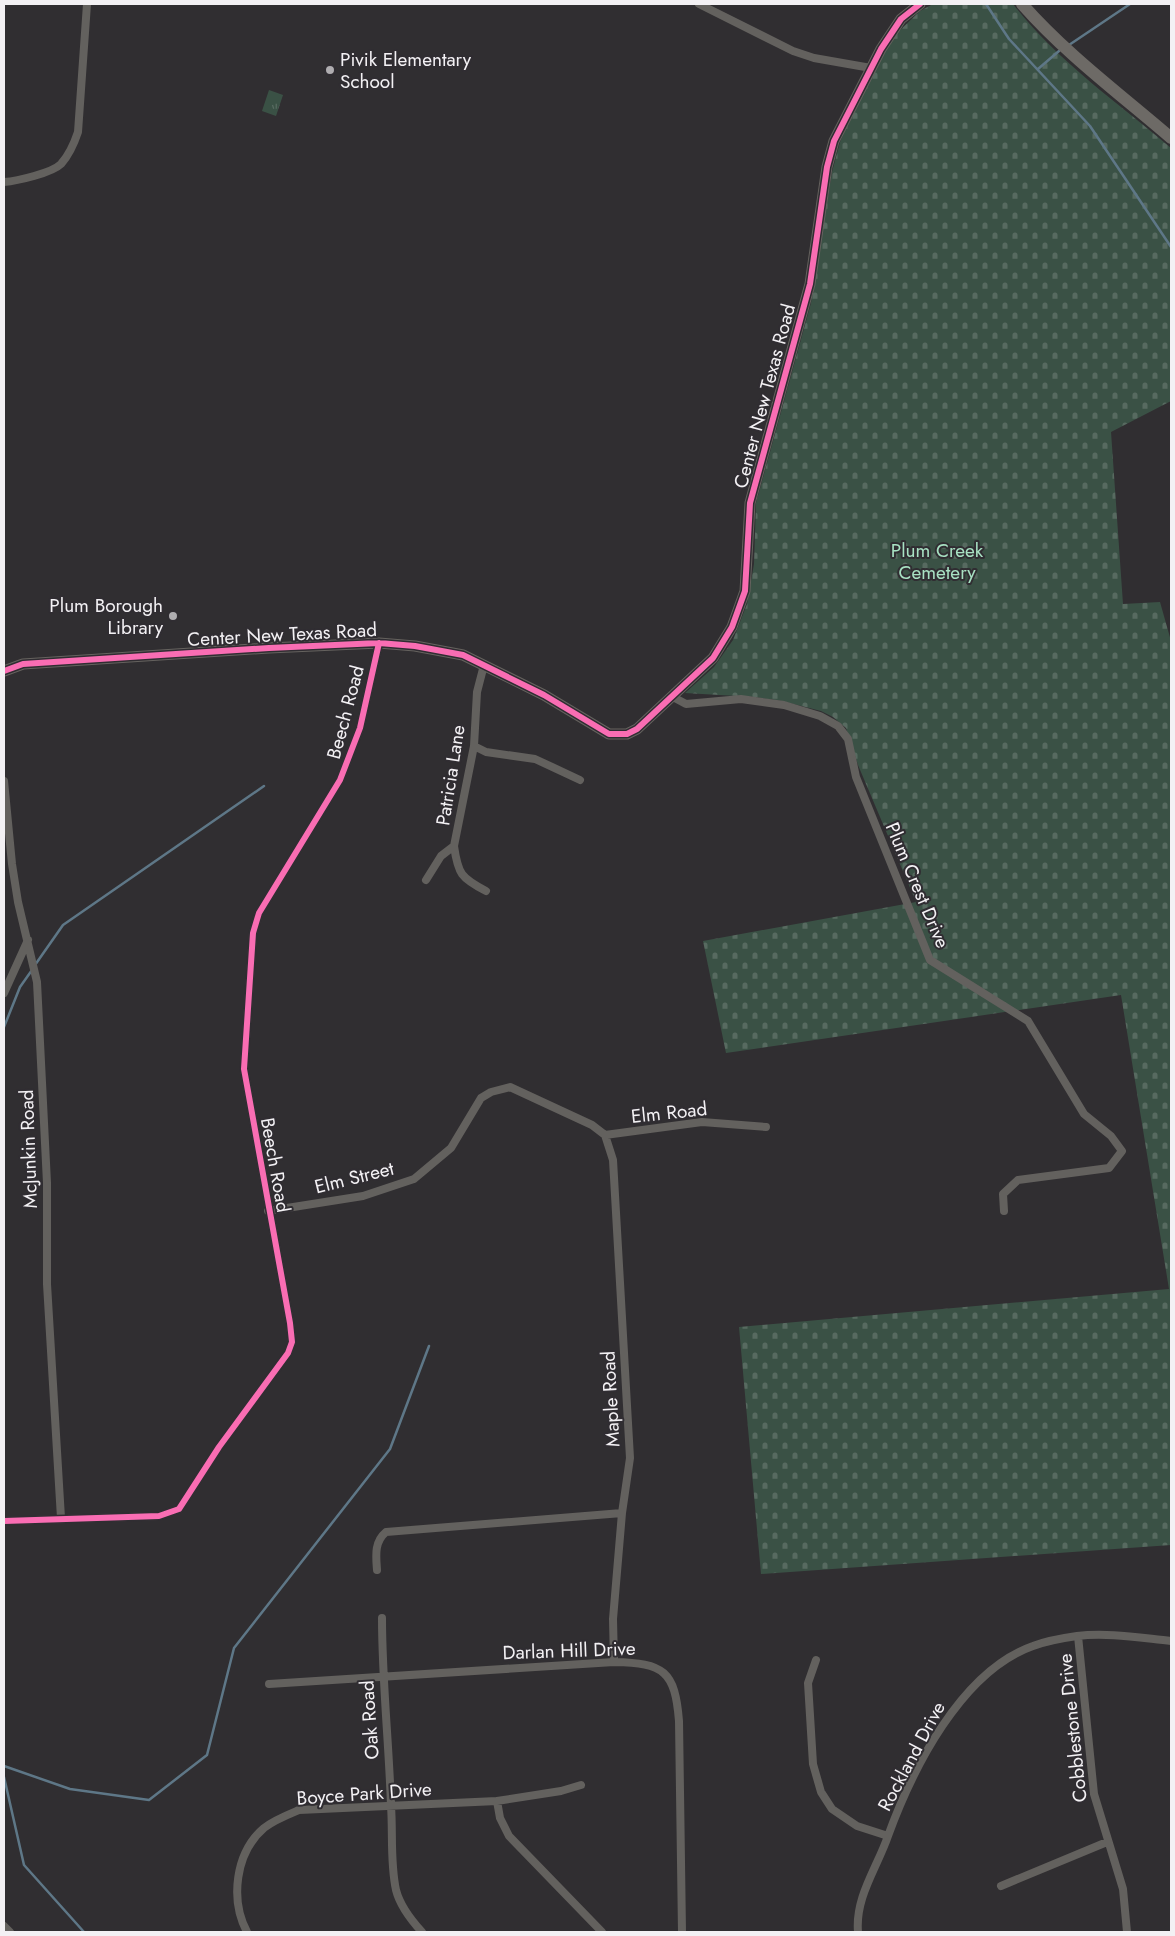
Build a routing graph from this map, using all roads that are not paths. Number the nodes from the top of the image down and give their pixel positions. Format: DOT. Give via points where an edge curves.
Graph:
graph roads {
  1 [pos="87,4"];
  2 [pos="699,4"];
  3 [pos="920,4"];
  4 [pos="1022,4"];
  5 [pos="871,68"];
  6 [pos="1171,137"];
  7 [pos="4,182"];
  8 [pos="379,643"];
  9 [pos="484,665"];
  10 [pos="4,671"];
  11 [pos="674,697"];
  12 [pos="474,746"];
  13 [pos="580,780"];
  14 [pos="4,781"];
  15 [pos="454,846"];
  16 [pos="426,880"];
  17 [pos="486,891"];
  18 [pos="28,940"];
  19 [pos="4,993"];
  20 [pos="766,1127"];
  21 [pos="605,1135"];
  22 [pos="268,1211"];
  23 [pos="1004,1211"];
  24 [pos="622,1513"];
  25 [pos="61,1518"];
  26 [pos="4,1521"];
  27 [pos="376,1570"];
  28 [pos="382,1618"];
  29 [pos="1078,1636"];
  30 [pos="1171,1641"];
  31 [pos="816,1660"];
  32 [pos="614,1662"];
  33 [pos="382,1677"];
  34 [pos="270,1684"];
  35 [pos="581,1784"];
  36 [pos="497,1801"];
  37 [pos="391,1806"];
  38 [pos="888,1836"];
  39 [pos="1107,1842"];
  40 [pos="1001,1886"];
  41 [pos="4,1926"];
  42 [pos="10,1932"];
  43 [pos="247,1932"];
  44 [pos="422,1932"];
  45 [pos="602,1932"];
  46 [pos="682,1932"];
  47 [pos="858,1932"];
  48 [pos="1127,1932"];
  1 -- 7 [label="street" via="78,132 73,148 60,165 31,177"];
  2 -- 5 [label="street" via="793,51"];
  3 -- 5 [label="street, Center New Texas Road" via="902,19"];
  4 -- 6 [label="main road" via="1095,76"];
  5 -- 11 [label="street, Center New Texas Road" via="843,120 827,167 810,284 750,503 745,592 732,628 714,658"];
  8 -- 9 [label="street, Center New Texas Road" via="440,649"];
  8 -- 10 [label="street, Center New Texas Road" via="49,662 23,664"];
  8 -- 22 [label="street, Beech Road" via="360,728 348,763 256,920 247,998 244,1069"];
  9 -- 11 [label="street, Center New Texas Road" via="544,695 609,734 627,734 637,729"];
  9 -- 12 [label="street, Patricia Lane" via="477,692"];
  11 -- 23 [label="street, Plum Crest Drive" via="686,704 741,699 784,705 820,716 838,726 848,739 856,777 930,960 1028,1021 1084,1114 1111,1136 1122,1151 1109,1168 1018,1180 1003,1194"];
  12 -- 13 [label="street" via="486,752 535,759"];
  12 -- 15 [label="street, Patricia Lane"];
  14 -- 18 [label="street, McJunkin Road" via="12,864"];
  15 -- 16 [label="street, Patricia Lane" via="441,856"];
  15 -- 17 [label="street" via="460,874"];
  18 -- 19 [label="street"];
  18 -- 25 [label="street, McJunkin Road" via="38,982 47,1184 47,1284"];
  20 -- 21 [label="street, Elm Road" via="702,1122"];
  21 -- 22 [label="street, Elm Street" via="592,1125 510,1087 481,1098 451,1148 414,1179 362,1196"];
  21 -- 24 [label="street, Maple Road" via="613,1160 629,1428 630,1458"];
  22 -- 25 [label="street, Beech Road" via="290,1323 292,1342 288,1353 219,1447 179,1509 159,1516"];
  24 -- 27 [label="street" via="386,1532 380,1537 376,1549"];
  24 -- 32 [label="street, Maple Road" via="613,1619"];
  25 -- 26 [label="street, Beech Road"];
  28 -- 33 [label="street, Oak Road"];
  29 -- 30 [label="street, Rockland Drive"];
  29 -- 38 [label="street, Rockland Drive" via="1032,1646 1010,1658 959,1701 928,1750 901,1802"];
  29 -- 39 [label="street, Cobblestone Drive" via="1094,1794"];
  31 -- 38 [label="street" via="808,1683 813,1764 821,1792 832,1809 857,1826"];
  32 -- 33 [label="street, Darlan Hill Drive"];
  32 -- 46 [label="street, Darlan Hill Drive" via="646,1664 656,1668 667,1676 677,1694"];
  33 -- 34 [label="street, Darlan Hill Drive"];
  33 -- 37 [label="street, Oak Road"];
  35 -- 36 [label="street, Boyce Park Drive" via="561,1791"];
  36 -- 37 [label="street, Boyce Park Drive"];
  36 -- 45 [label="street" via="500,1818 509,1836"];
  37 -- 43 [label="street, Boyce Park Drive" via="299,1810 264,1829 246,1851 236,1888 241,1920"];
  37 -- 44 [label="street, Oak Road" via="396,1890 403,1907"];
  38 -- 47 [label="street, Rockland Drive" via="861,1896"];
  39 -- 40 [label="street"];
  39 -- 48 [label="street, Cobblestone Drive" via="1119,1870"];
  41 -- 42 [label="street"];
}
